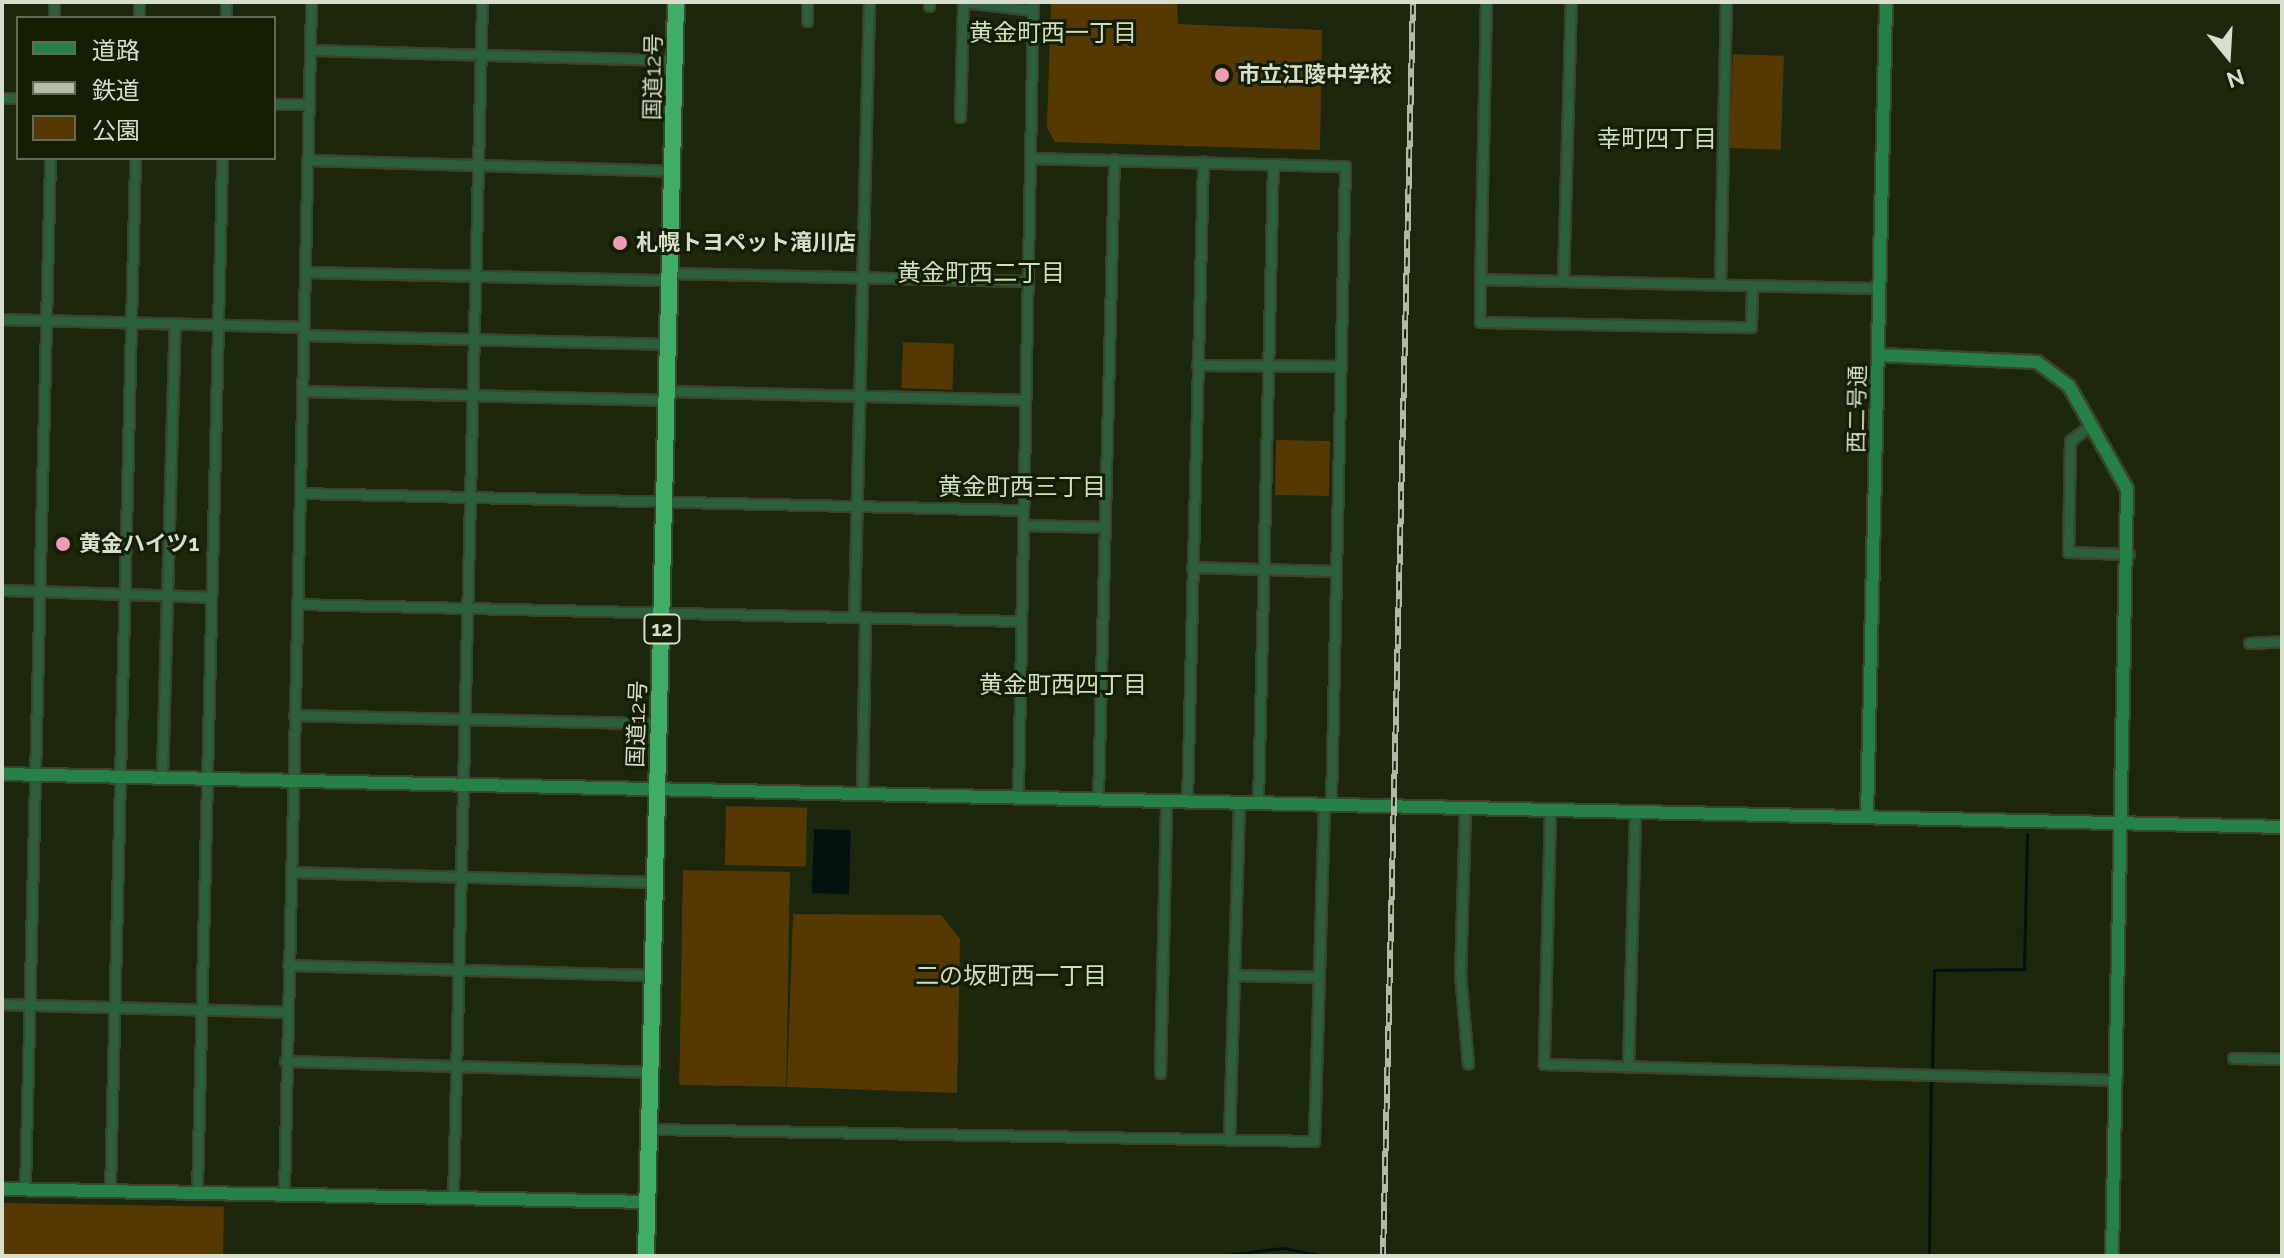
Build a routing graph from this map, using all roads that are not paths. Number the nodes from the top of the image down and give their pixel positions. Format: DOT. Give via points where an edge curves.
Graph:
graph roads {
  1 [pos="311,2"];
  2 [pos="482,2"];
  3 [pos="676,2"];
  4 [pos="807,2"];
  5 [pos="869,2"];
  6 [pos="1486,2"];
  7 [pos="1571,2"];
  8 [pos="1726,2"];
  9 [pos="1886,2"];
  10 [pos="963,5"];
  11 [pos="1033,6"];
  12 [pos="807,21"];
  13 [pos="310,50"];
  14 [pos="481,54"];
  15 [pos="675,60"];
  16 [pos="276,104"];
  17 [pos="309,104"];
  18 [pos="960,117"];
  19 [pos="1031,158"];
  20 [pos="1114,159"];
  21 [pos="50,160"];
  22 [pos="135,160"];
  23 [pos="222,160"];
  24 [pos="308,160"];
  25 [pos="1203,161"];
  26 [pos="1273,164"];
  27 [pos="479,165"];
  28 [pos="673,171"];
  29 [pos="305,272"];
  30 [pos="476,276"];
  31 [pos="670,277"];
  32 [pos="862,277"];
  33 [pos="1480,279"];
  34 [pos="1028,281"];
  35 [pos="1563,281"];
  36 [pos="1720,284"];
  37 [pos="1752,285"];
  38 [pos="1879,288"];
  39 [pos="2,319"];
  40 [pos="44,320"];
  41 [pos="132,322"];
  42 [pos="175,323"];
  43 [pos="218,324"];
  44 [pos="304,331"];
  45 [pos="474,338"];
  46 [pos="668,344"];
  47 [pos="1878,355"];
  48 [pos="1197,365"];
  49 [pos="1268,366"];
  50 [pos="1340,366"];
  51 [pos="302,391"];
  52 [pos="472,395"];
  53 [pos="667,396"];
  54 [pos="859,397"];
  55 [pos="1025,400"];
  56 [pos="2091,425"];
  57 [pos="300,493"];
  58 [pos="469,498"];
  59 [pos="665,502"];
  60 [pos="857,506"];
  61 [pos="1023,510"];
  62 [pos="1023,525"];
  63 [pos="1105,527"];
  64 [pos="2129,554"];
  65 [pos="1192,567"];
  66 [pos="1264,569"];
  67 [pos="1336,571"];
  68 [pos="2,590"];
  69 [pos="36,590"];
  70 [pos="126,593"];
  71 [pos="167,595"];
  72 [pos="209,597"];
  73 [pos="297,604"];
  74 [pos="467,608"];
  75 [pos="662,611"];
  76 [pos="854,616"];
  77 [pos="865,619"];
  78 [pos="1021,621"];
  79 [pos="2282,641"];
  80 [pos="2249,643"];
  81 [pos="294,715"];
  82 [pos="465,718"];
  83 [pos="659,723"];
  84 [pos="2,774"];
  85 [pos="34,775"];
  86 [pos="122,776"];
  87 [pos="162,777"];
  88 [pos="207,778"];
  89 [pos="293,780"];
  90 [pos="464,785"];
  91 [pos="658,788"];
  92 [pos="862,794"];
  93 [pos="1018,797"];
  94 [pos="1098,799"];
  95 [pos="1166,801"];
  96 [pos="1187,802"];
  97 [pos="1239,803"];
  98 [pos="1258,803"];
  99 [pos="1328,805"];
  100 [pos="1465,809"];
  101 [pos="1550,810"];
  102 [pos="1635,811"];
  103 [pos="1867,816"];
  104 [pos="2123,823"];
  105 [pos="2282,827"];
  106 [pos="291,872"];
  107 [pos="460,879"];
  108 [pos="656,882"];
  109 [pos="288,965"];
  110 [pos="459,970"];
  111 [pos="654,975"];
  112 [pos="1234,975"];
  113 [pos="1319,977"];
  114 [pos="2,1004"];
  115 [pos="27,1005"];
  116 [pos="115,1007"];
  117 [pos="202,1009"];
  118 [pos="287,1012"];
  119 [pos="2233,1058"];
  120 [pos="2282,1059"];
  121 [pos="285,1061"];
  122 [pos="1468,1064"];
  123 [pos="455,1066"];
  124 [pos="1628,1066"];
  125 [pos="650,1072"];
  126 [pos="1160,1073"];
  127 [pos="2117,1080"];
  128 [pos="649,1129"];
  129 [pos="1229,1140"];
  130 [pos="2,1189"];
  131 [pos="25,1190"];
  132 [pos="110,1191"];
  133 [pos="197,1192"];
  134 [pos="284,1194"];
  135 [pos="453,1198"];
  136 [pos="648,1202"];
  137 [pos="646,1256"];
  138 [pos="2112,1256"];
  1 -- 13 [label="street"];
  2 -- 14 [label="street"];
  3 -- 15 [label="highway, 国道12号 / 12"];
  4 -- 12 [label="street"];
  5 -- 32 [label="street"];
  6 -- 33 [label="street"];
  7 -- 35 [label="street"];
  8 -- 36 [label="street"];
  9 -- 38 [label="street, 西二号通"];
  10 -- 11 [label="street"];
  10 -- 18 [label="street"];
  11 -- 19 [label="street"];
  13 -- 14 [label="street"];
  13 -- 17 [label="street"];
  14 -- 15 [label="street"];
  14 -- 27 [label="street"];
  15 -- 28 [label="highway, 国道12号 / 12"];
  16 -- 17 [label="street"];
  17 -- 24 [label="street"];
  19 -- 20 [label="street"];
  19 -- 34 [label="street"];
  20 -- 25 [label="street"];
  20 -- 63 [label="street"];
  21 -- 40 [label="street"];
  22 -- 41 [label="street"];
  23 -- 43 [label="street"];
  24 -- 27 [label="street"];
  24 -- 29 [label="street"];
  25 -- 26 [label="street"];
  25 -- 48 [label="street"];
  26 -- 49 [label="street"];
  26 -- 50 [label="street" via="1345,166"];
  27 -- 28 [label="street"];
  27 -- 30 [label="street"];
  28 -- 31 [label="highway, 国道12号 / 12"];
  29 -- 30 [label="street"];
  29 -- 44 [label="street"];
  30 -- 31 [label="street"];
  30 -- 45 [label="street"];
  31 -- 32 [label="street"];
  31 -- 46 [label="highway, 国道12号 / 12"];
  32 -- 34 [label="street"];
  32 -- 54 [label="street"];
  33 -- 35 [label="street"];
  33 -- 37 [label="street" via="1480,322 1751,327"];
  34 -- 55 [label="street"];
  35 -- 36 [label="street"];
  36 -- 37 [label="street"];
  37 -- 38 [label="street"];
  38 -- 47 [label="street, 西二号通"];
  39 -- 40 [label="street"];
  40 -- 41 [label="street"];
  40 -- 69 [label="street"];
  41 -- 42 [label="street"];
  41 -- 70 [label="street"];
  42 -- 43 [label="street"];
  42 -- 71 [label="street"];
  43 -- 44 [label="street"];
  43 -- 72 [label="street"];
  44 -- 45 [label="street"];
  44 -- 51 [label="street"];
  45 -- 46 [label="street"];
  45 -- 52 [label="street"];
  46 -- 53 [label="highway, 国道12号 / 12"];
  47 -- 56 [label="street" via="2037,362 2069,386"];
  47 -- 103 [label="street, 西二号通"];
  48 -- 49 [label="street"];
  48 -- 65 [label="street"];
  49 -- 50 [label="street"];
  49 -- 66 [label="street"];
  50 -- 67 [label="street"];
  51 -- 52 [label="street"];
  51 -- 57 [label="street"];
  52 -- 53 [label="street"];
  52 -- 58 [label="street"];
  53 -- 54 [label="street"];
  53 -- 59 [label="highway, 国道12号 / 12"];
  54 -- 55 [label="street"];
  54 -- 60 [label="street"];
  55 -- 61 [label="street"];
  56 -- 64 [label="street" via="2127,489"];
  56 -- 64 [label="street" via="2070,441 2068,552"];
  57 -- 58 [label="street"];
  57 -- 73 [label="street"];
  58 -- 59 [label="street"];
  58 -- 74 [label="street"];
  59 -- 60 [label="street"];
  59 -- 75 [label="highway, 国道12号 / 12"];
  60 -- 61 [label="street"];
  60 -- 76 [label="street"];
  61 -- 62 [label="street"];
  62 -- 63 [label="street"];
  62 -- 78 [label="street"];
  63 -- 94 [label="street"];
  64 -- 104 [label="street"];
  65 -- 66 [label="street"];
  65 -- 96 [label="street"];
  66 -- 67 [label="street"];
  66 -- 98 [label="street"];
  67 -- 99 [label="street"];
  68 -- 69 [label="street"];
  69 -- 70 [label="street"];
  69 -- 85 [label="street"];
  70 -- 71 [label="street"];
  70 -- 86 [label="street"];
  71 -- 72 [label="street"];
  71 -- 87 [label="street"];
  72 -- 88 [label="street"];
  73 -- 74 [label="street"];
  73 -- 81 [label="street"];
  74 -- 75 [label="street"];
  74 -- 82 [label="street"];
  75 -- 76 [label="street"];
  75 -- 83 [label="highway, 国道12号 / 12"];
  76 -- 77 [label="street"];
  77 -- 78 [label="street"];
  77 -- 92 [label="street"];
  78 -- 93 [label="street"];
  79 -- 80 [label="street"];
  81 -- 82 [label="street"];
  81 -- 89 [label="street"];
  82 -- 83 [label="street"];
  82 -- 90 [label="street"];
  83 -- 91 [label="highway, 国道12号 / 12"];
  84 -- 85 [label="street"];
  85 -- 86 [label="street"];
  85 -- 115 [label="street"];
  86 -- 87 [label="street"];
  86 -- 116 [label="street"];
  87 -- 88 [label="street"];
  88 -- 89 [label="street"];
  88 -- 117 [label="street"];
  89 -- 90 [label="street"];
  89 -- 106 [label="street"];
  90 -- 91 [label="street"];
  90 -- 107 [label="street"];
  91 -- 92 [label="street"];
  91 -- 108 [label="highway, 国道12号 / 12"];
  92 -- 93 [label="street"];
  93 -- 94 [label="street"];
  94 -- 95 [label="street"];
  95 -- 96 [label="street"];
  95 -- 126 [label="street"];
  96 -- 97 [label="street"];
  97 -- 98 [label="street"];
  97 -- 112 [label="street"];
  98 -- 99 [label="street"];
  99 -- 100 [label="street"];
  99 -- 113 [label="street"];
  100 -- 101 [label="street"];
  100 -- 122 [label="street" via="1460,973"];
  101 -- 102 [label="street"];
  101 -- 124 [label="street" via="1544,1064"];
  102 -- 103 [label="street"];
  102 -- 124 [label="street"];
  103 -- 104 [label="street"];
  104 -- 105 [label="street"];
  104 -- 127 [label="street"];
  106 -- 107 [label="street"];
  106 -- 109 [label="street"];
  107 -- 108 [label="street"];
  107 -- 110 [label="street"];
  108 -- 111 [label="highway, 国道12号 / 12"];
  109 -- 110 [label="street"];
  109 -- 118 [label="street"];
  110 -- 111 [label="street"];
  110 -- 123 [label="street"];
  111 -- 125 [label="highway, 国道12号 / 12"];
  112 -- 113 [label="street"];
  112 -- 129 [label="street"];
  113 -- 129 [label="street" via="1314,1141"];
  114 -- 115 [label="street"];
  115 -- 116 [label="street"];
  115 -- 131 [label="street"];
  116 -- 117 [label="street"];
  116 -- 132 [label="street"];
  117 -- 118 [label="street"];
  117 -- 133 [label="street"];
  118 -- 121 [label="street"];
  119 -- 120 [label="street"];
  121 -- 123 [label="street"];
  121 -- 134 [label="street"];
  123 -- 125 [label="street"];
  123 -- 135 [label="street"];
  124 -- 127 [label="street"];
  125 -- 128 [label="highway, 国道12号 / 12"];
  127 -- 138 [label="street"];
  128 -- 129 [label="street"];
  128 -- 136 [label="highway, 国道12号 / 12"];
  130 -- 131 [label="street"];
  131 -- 132 [label="street"];
  132 -- 133 [label="street"];
  133 -- 134 [label="street"];
  134 -- 135 [label="street"];
  135 -- 136 [label="street"];
  136 -- 137 [label="highway, 国道12号 / 12"];
}
